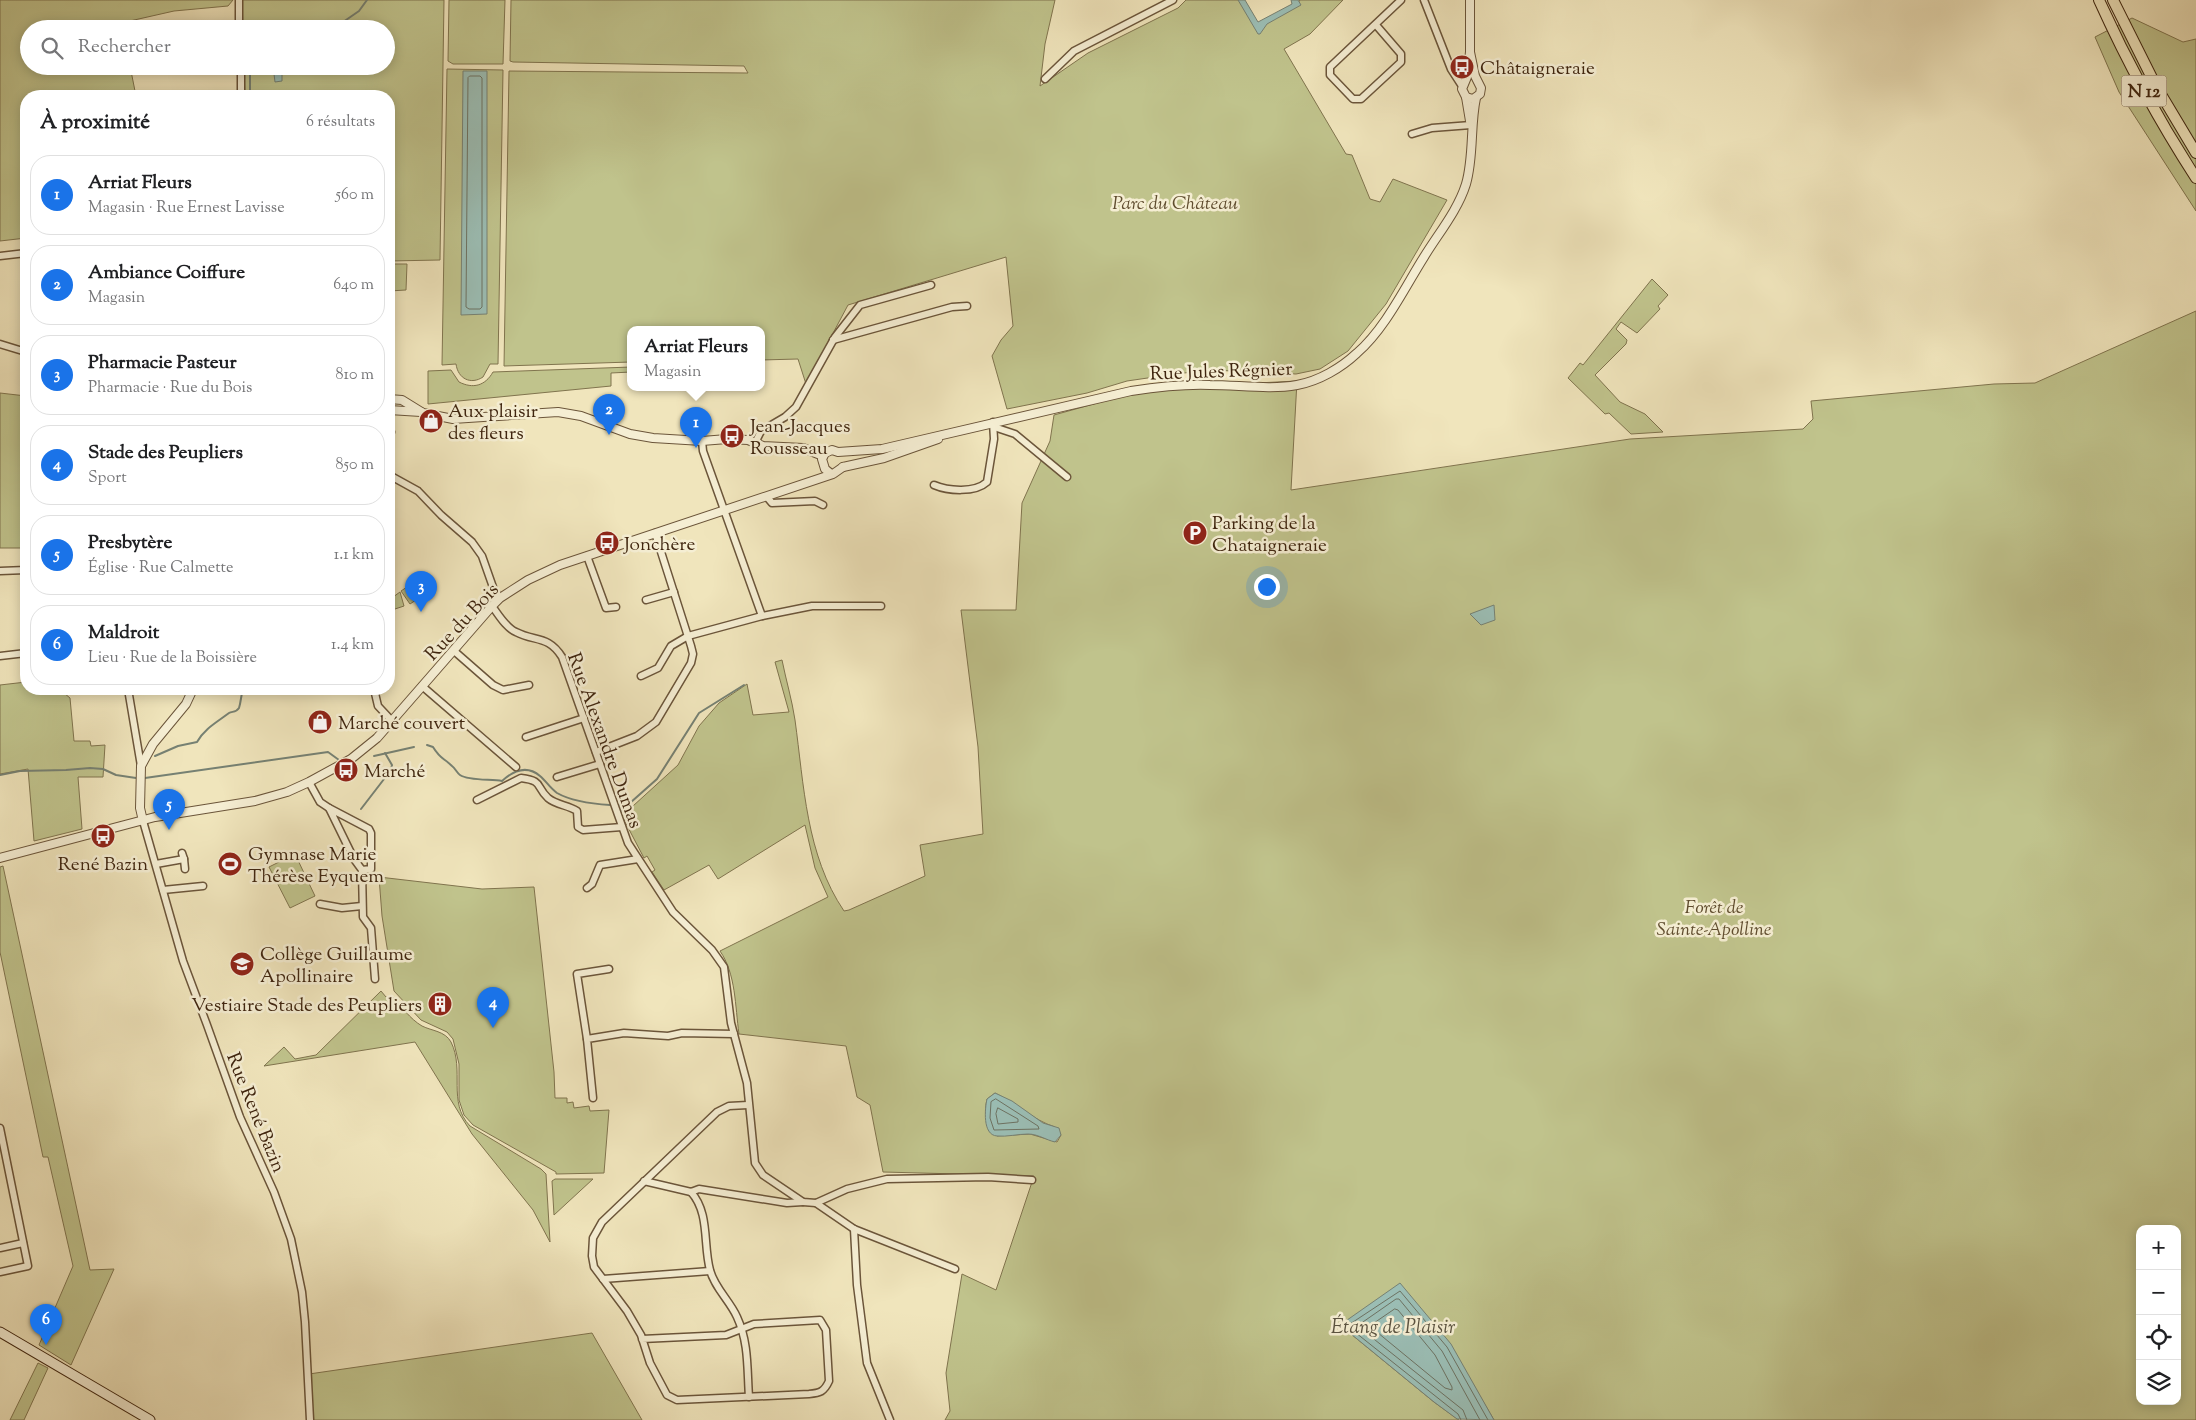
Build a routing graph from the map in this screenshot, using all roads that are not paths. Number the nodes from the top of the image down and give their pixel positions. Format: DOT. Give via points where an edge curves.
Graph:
graph roads {
  1 [pos="239,0"];
  2 [pos="1174,0"];
  3 [pos="1401,0"];
  4 [pos="1424,0"];
  5 [pos="1470,0"];
  6 [pos="2099,0"];
  7 [pos="2113,0"];
  8 [pos="240,20"];
  9 [pos="1376,25"];
  10 [pos="1470,52"];
  11 [pos="240,75"];
  12 [pos="1045,79"];
  13 [pos="1477,81"];
  14 [pos="1464,83"];
  15 [pos="241,90"];
  16 [pos="1466,97"];
  17 [pos="1476,98"];
  18 [pos="1471,124"];
  19 [pos="1412,134"];
  20 [pos="2196,153"];
  21 [pos="2196,178"];
  22 [pos="20,254"];
  23 [pos="0,256"];
  24 [pos="931,285"];
  25 [pos="967,306"];
  26 [pos="833,340"];
  27 [pos="0,344"];
  28 [pos="20,350"];
  29 [pos="395,399"];
  30 [pos="395,410"];
  31 [pos="423,412"];
  32 [pos="994,425"];
  33 [pos="968,428"];
  34 [pos="702,441"];
  35 [pos="755,442"];
  36 [pos="838,452"];
  37 [pos="823,460"];
  38 [pos="843,467"];
  39 [pos="830,473"];
  40 [pos="1067,477"];
  41 [pos="395,478"];
  42 [pos="816,478"];
  43 [pos="934,485"];
  44 [pos="767,497"];
  45 [pos="823,505"];
  46 [pos="725,509"];
  47 [pos="655,534"];
  48 [pos="587,556"];
  49 [pos="0,570"];
  50 [pos="20,570"];
  51 [pos="674,592"];
  52 [pos="500,598"];
  53 [pos="646,600"];
  54 [pos="492,606"];
  55 [pos="881,606"];
  56 [pos="616,607"];
  57 [pos="762,616"];
  58 [pos="688,636"];
  59 [pos="453,650"];
  60 [pos="20,654"];
  61 [pos="0,656"];
  62 [pos="641,676"];
  63 [pos="529,685"];
  64 [pos="422,686"];
  65 [pos="129,695"];
  66 [pos="190,695"];
  67 [pos="375,695"];
  68 [pos="584,718"];
  69 [pos="392,721"];
  70 [pos="526,737"];
  71 [pos="596,752"];
  72 [pos="600,764"];
  73 [pos="141,766"];
  74 [pos="516,767"];
  75 [pos="557,778"];
  76 [pos="309,782"];
  77 [pos="476,800"];
  78 [pos="329,808"];
  79 [pos="143,821"];
  80 [pos="622,827"];
  81 [pos="0,858"];
  82 [pos="638,859"];
  83 [pos="156,864"];
  84 [pos="185,869"];
  85 [pos="362,870"];
  86 [pos="203,886"];
  87 [pos="587,888"];
  88 [pos="163,890"];
  89 [pos="320,904"];
  90 [pos="362,906"];
  91 [pos="609,969"];
  92 [pos="375,979"];
  93 [pos="734,1034"];
  94 [pos="587,1039"];
  95 [pos="593,1098"];
  96 [pos="748,1105"];
  97 [pos="0,1128"];
  98 [pos="1032,1180"];
  99 [pos="644,1181"];
  100 [pos="691,1192"];
  101 [pos="802,1202"];
  102 [pos="816,1203"];
  103 [pos="854,1229"];
  104 [pos="23,1243"];
  105 [pos="0,1248"];
  106 [pos="955,1269"];
  107 [pos="710,1271"];
  108 [pos="0,1272"];
  109 [pos="603,1279"];
  110 [pos="742,1329"];
  111 [pos="0,1332"];
  112 [pos="642,1339"];
  113 [pos="749,1397"];
  114 [pos="150,1420"];
  115 [pos="310,1420"];
  116 [pos="890,1420"];
  1 -- 8 [label="street"];
  2 -- 12 [label="street" via="1074,51"];
  3 -- 9 [label="street"];
  4 -- 14 [label="street" via="1451,69"];
  5 -- 10 [label="street"];
  6 -- 21 [label="highway, N 12" via="2144,91"];
  7 -- 20 [label="highway, N 12" via="2156,86"];
  9 -- 9 [label="street" via="1330,67 1330,75 1353,99 1361,99 1401,62 1402,54"];
  10 -- 13 [label="street"];
  10 -- 14 [label="street"];
  11 -- 15 [label="street"];
  13 -- 14 [label="street" via="1471,79"];
  13 -- 17 [label="street" via="1481,88"];
  14 -- 16 [label="street" via="1462,92"];
  16 -- 17 [label="street"];
  16 -- 18 [label="street"];
  17 -- 18 [label="street"];
  18 -- 19 [label="street" via="1432,128"];
  18 -- 32 [label="street, Rue Jules Régnier" via="1471,158 1466,185 1454,209 1378,330 1358,353 1338,368 1298,385 1175,385 1131,391"];
  22 -- 23 [label="street"];
  24 -- 26 [label="street" via="860,305"];
  25 -- 26 [label="street" via="952,307"];
  26 -- 35 [label="street" via="796,406 785,417 761,431"];
  27 -- 28 [label="street"];
  29 -- 31 [label="street"];
  30 -- 31 [label="street"];
  31 -- 34 [label="street" via="453,418 558,412 582,416 630,434"];
  32 -- 33 [label="street, Rue Jules Régnier"];
  32 -- 40 [label="street" via="1015,434"];
  32 -- 43 [label="street" via="987,482 976,488 943,490"];
  33 -- 36 [label="street, Rue Jules Régnier" via="882,449"];
  33 -- 38 [label="street, Rue Jules Régnier" via="884,458"];
  34 -- 35 [label="street"];
  34 -- 46 [label="street"];
  35 -- 37 [label="street" via="763,446 803,448"];
  36 -- 37 [label="street" via="828,451"];
  36 -- 38 [label="street"];
  37 -- 39 [label="street"];
  37 -- 42 [label="street"];
  38 -- 39 [label="street"];
  39 -- 42 [label="street, Rue du Bois"];
  41 -- 52 [label="street" via="418,491 472,542 482,556"];
  42 -- 44 [label="street, Rue du Bois"];
  44 -- 45 [label="street, Rue du Bois" via="772,502 815,501"];
  44 -- 46 [label="street, Rue du Bois"];
  46 -- 47 [label="street, Rue du Bois"];
  46 -- 57 [label="street"];
  47 -- 48 [label="street, Rue du Bois"];
  47 -- 51 [label="street"];
  48 -- 52 [label="street, Rue du Bois" via="545,571"];
  48 -- 56 [label="street" via="606,608"];
  49 -- 50 [label="street"];
  51 -- 53 [label="street"];
  51 -- 58 [label="street"];
  52 -- 54 [label="street, Rue du Bois"];
  54 -- 59 [label="street, Rue du Bois"];
  54 -- 68 [label="street, Rue Alexandre Dumas" via="515,632 548,641 557,649"];
  55 -- 57 [label="street" via="812,606"];
  57 -- 58 [label="street"];
  58 -- 62 [label="street" via="671,646 658,668"];
  58 -- 71 [label="street" via="693,654 691,663 656,722 637,736"];
  59 -- 63 [label="street" via="503,690"];
  59 -- 64 [label="street, Rue du Bois"];
  60 -- 61 [label="street"];
  64 -- 69 [label="street, Rue du Bois"];
  64 -- 74 [label="street"];
  65 -- 73 [label="street"];
  66 -- 73 [label="street" via="153,744"];
  67 -- 69 [label="street" via="378,706"];
  68 -- 70 [label="street"];
  68 -- 71 [label="street, Rue Alexandre Dumas"];
  69 -- 76 [label="street, Rue du Bois" via="364,750"];
  71 -- 72 [label="street, Rue Alexandre Dumas"];
  72 -- 75 [label="street"];
  72 -- 80 [label="street, Rue Alexandre Dumas"];
  73 -- 79 [label="street" via="140,808"];
  76 -- 78 [label="street" via="320,802"];
  76 -- 79 [label="street, Rue du Bois" via="255,801"];
  77 -- 80 [label="street" via="521,778 528,779 537,782 548,798 577,812 578,827 583,830"];
  78 -- 85 [label="street"];
  78 -- 85 [label="street" via="371,832 371,869"];
  79 -- 81 [label="street, Rue du Bois"];
  79 -- 83 [label="street, Rue René Bazin"];
  80 -- 82 [label="street, Rue Alexandre Dumas"];
  82 -- 87 [label="street" via="600,865"];
  82 -- 93 [label="street, Rue Alexandre Dumas" via="673,912 712,950 724,967"];
  83 -- 84 [label="street" via="183,856"];
  83 -- 88 [label="street, Rue René Bazin"];
  85 -- 90 [label="street"];
  86 -- 88 [label="street"];
  88 -- 115 [label="street, Rue René Bazin" via="183,961 240,1117 291,1239 304,1312"];
  89 -- 90 [label="street" via="342,908"];
  90 -- 92 [label="street" via="363,917 371,928"];
  91 -- 94 [label="street" via="577,974"];
  93 -- 94 [label="street" via="668,1036 624,1033"];
  93 -- 96 [label="street, Rue Alexandre Dumas" via="748,1082"];
  94 -- 95 [label="street"];
  96 -- 99 [label="street" via="729,1106 717,1112"];
  96 -- 101 [label="street, Rue Alexandre Dumas" via="755,1163 763,1175"];
  97 -- 104 [label="street"];
  98 -- 102 [label="street" via="988,1177 887,1179 847,1189"];
  99 -- 100 [label="street"];
  99 -- 109 [label="street" via="602,1222 593,1238 594,1267"];
  100 -- 101 [label="street" via="699,1189 787,1203"];
  100 -- 107 [label="street" via="702,1212"];
  101 -- 102 [label="street"];
  102 -- 103 [label="street"];
  103 -- 106 [label="street"];
  103 -- 116 [label="street" via="867,1363"];
  104 -- 105 [label="street"];
  104 -- 108 [label="street" via="28,1266"];
  107 -- 109 [label="street"];
  107 -- 110 [label="street"];
  109 -- 112 [label="street" via="627,1311"];
  110 -- 112 [label="street" via="726,1335"];
  110 -- 113 [label="street" via="747,1346"];
  110 -- 113 [label="street" via="754,1324 820,1320 826,1330 826,1389 821,1393"];
  111 -- 114 [label="main road"];
  112 -- 113 [label="street" via="650,1363 672,1399"];
}
